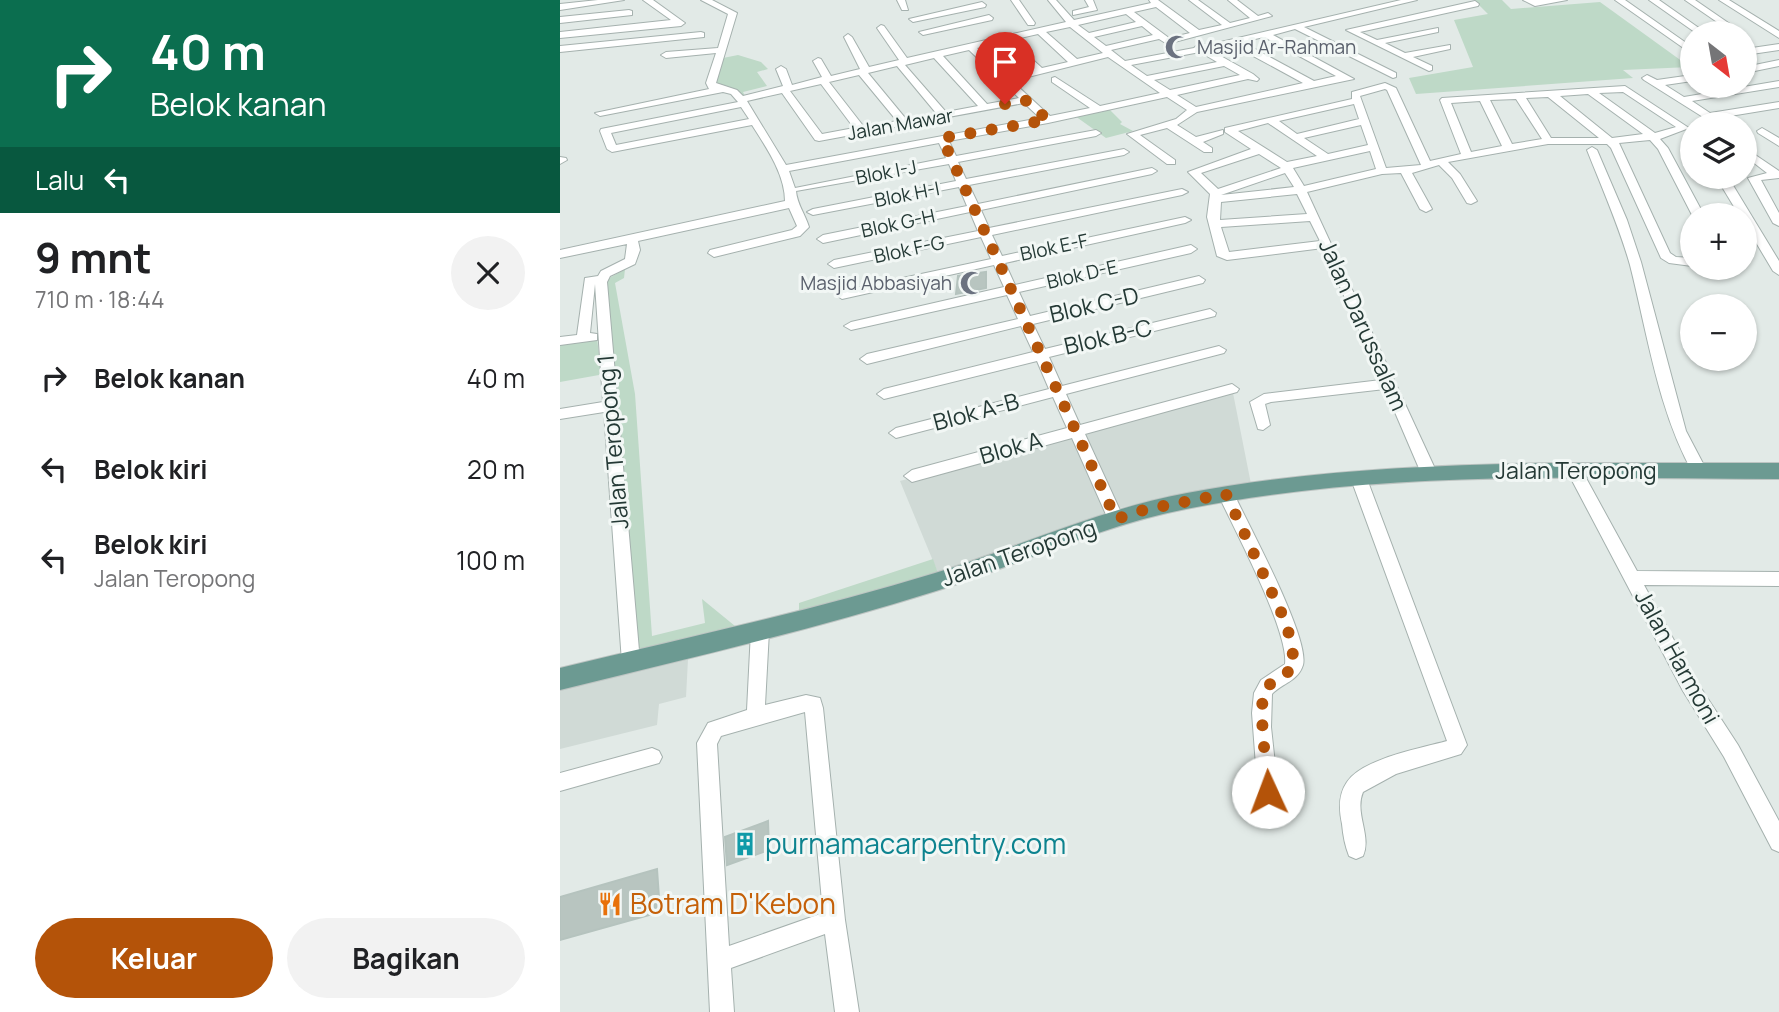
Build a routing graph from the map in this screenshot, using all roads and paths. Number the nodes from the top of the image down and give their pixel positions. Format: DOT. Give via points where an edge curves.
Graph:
graph roads {
  1 [pos="620,0"];
  2 [pos="631,0"];
  3 [pos="647,0"];
  4 [pos="705,0"];
  5 [pos="1015,0"];
  6 [pos="1052,0"];
  7 [pos="1134,0"];
  8 [pos="1193,0"];
  9 [pos="1232,0"];
  10 [pos="1412,0"];
  11 [pos="1527,0"];
  12 [pos="1562,0"];
  13 [pos="1619,0"];
  14 [pos="1653,0"];
  15 [pos="1689,0"];
  16 [pos="1723,0"];
  17 [pos="1155,2"];
  18 [pos="1473,2"];
  19 [pos="980,3"];
  20 [pos="1092,3"];
  21 [pos="1127,5"];
  22 [pos="560,7"];
  23 [pos="629,13"];
  24 [pos="1063,15"];
  25 [pos="1268,16"];
  26 [pos="1326,18"];
  27 [pos="914,19"];
  28 [pos="989,19"];
  29 [pos="1257,19"];
  30 [pos="560,20"];
  31 [pos="1684,21"];
  32 [pos="1721,21"];
  33 [pos="679,22"];
  34 [pos="1031,23"];
  35 [pos="1142,23"];
  36 [pos="1072,24"];
  37 [pos="1229,26"];
  38 [pos="1296,26"];
  39 [pos="626,27"];
  40 [pos="881,28"];
  41 [pos="998,30"];
  42 [pos="1351,30"];
  43 [pos="1435,30"];
  44 [pos="1040,31"];
  45 [pos="923,32"];
  46 [pos="714,34"];
  47 [pos="1198,34"];
  48 [pos="1265,34"];
  49 [pos="560,35"];
  50 [pos="1779,35"];
  51 [pos="1088,36"];
  52 [pos="1159,36"];
  53 [pos="848,37"];
  54 [pos="1184,38"];
  55 [pos="1006,40"];
  56 [pos="1235,42"];
  57 [pos="1375,43"];
  58 [pos="1680,43"];
  59 [pos="1757,45"];
  60 [pos="971,47"];
  61 [pos="1447,47"];
  62 [pos="1779,47"];
  63 [pos="560,49"];
  64 [pos="1201,49"];
  65 [pos="1764,49"];
  66 [pos="722,50"];
  67 [pos="1757,50"];
  68 [pos="934,51"];
  69 [pos="1107,52"];
  70 [pos="666,55"];
  71 [pos="1405,56"];
  72 [pos="818,61"];
  73 [pos="902,62"];
  74 [pos="1075,63"];
  75 [pos="1226,63"];
  76 [pos="1779,63"];
  77 [pos="1123,64"];
  78 [pos="1429,68"];
  79 [pos="1757,68"];
  80 [pos="782,69"];
  81 [pos="864,71"];
  82 [pos="1040,71"];
  83 [pos="1757,73"];
  84 [pos="1393,75"];
  85 [pos="1250,76"];
  86 [pos="1345,77"];
  87 [pos="1145,79"];
  88 [pos="1680,79"];
  89 [pos="826,80"];
  90 [pos="1004,80"];
  91 [pos="1055,80"];
  92 [pos="1312,84"];
  93 [pos="1779,84"];
  94 [pos="1362,85"];
  95 [pos="786,88"];
  96 [pos="720,90"];
  97 [pos="1275,92"];
  98 [pos="1591,92"];
  99 [pos="1168,94"];
  100 [pos="1551,94"];
  101 [pos="1519,95"];
  102 [pos="1483,97"];
  103 [pos="1025,100"];
  104 [pos="1683,100"];
  105 [pos="742,101"];
  106 [pos="1356,101"];
  107 [pos="1779,105"];
  108 [pos="985,108"];
  109 [pos="1098,109"];
  110 [pos="1194,110"];
  111 [pos="1573,111"];
  112 [pos="600,113"];
  113 [pos="944,116"];
  114 [pos="1048,120"];
  115 [pos="1270,120"];
  116 [pos="755,121"];
  117 [pos="1364,121"];
  118 [pos="904,123"];
  119 [pos="1169,124"];
  120 [pos="861,130"];
  121 [pos="1762,131"];
  122 [pos="1219,132"];
  123 [pos="1096,133"];
  124 [pos="1652,136"];
  125 [pos="820,137"];
  126 [pos="1296,137"];
  127 [pos="942,138"];
  128 [pos="1195,141"];
  129 [pos="1548,141"];
  130 [pos="1611,141"];
  131 [pos="1779,143"];
  132 [pos="1587,145"];
  133 [pos="1374,147"];
  134 [pos="1508,148"];
  135 [pos="1208,150"];
  136 [pos="1259,150"];
  137 [pos="1124,152"];
  138 [pos="1467,155"];
  139 [pos="1326,157"];
  140 [pos="831,159"];
  141 [pos="1757,159"];
  142 [pos="951,160"];
  143 [pos="1441,160"];
  144 [pos="1171,162"];
  145 [pos="1427,167"];
  146 [pos="782,169"];
  147 [pos="1405,170"];
  148 [pos="1152,171"];
  149 [pos="1382,171"];
  150 [pos="1778,174"];
  151 [pos="1292,176"];
  152 [pos="962,184"];
  153 [pos="800,189"];
  154 [pos="1729,189"];
  155 [pos="1182,192"];
  156 [pos="1217,196"];
  157 [pos="1779,198"];
  158 [pos="1764,199"];
  159 [pos="1471,201"];
  160 [pos="791,203"];
  161 [pos="1692,203"];
  162 [pos="973,208"];
  163 [pos="1426,209"];
  164 [pos="813,212"];
  165 [pos="1314,217"];
  166 [pos="1185,219"];
  167 [pos="1215,224"];
  168 [pos="1779,226"];
  169 [pos="985,233"];
  170 [pos="632,239"];
  171 [pos="823,239"];
  172 [pos="1327,244"];
  173 [pos="1191,249"];
  174 [pos="714,253"];
  175 [pos="560,254"];
  176 [pos="997,259"];
  177 [pos="1680,261"];
  178 [pos="834,264"];
  179 [pos="1779,271"];
  180 [pos="602,279"];
  181 [pos="1199,280"];
  182 [pos="1011,290"];
  183 [pos="842,295"];
  184 [pos="1210,313"];
  185 [pos="1025,321"];
  186 [pos="851,326"];
  187 [pos="604,335"];
  188 [pos="583,336"];
  189 [pos="560,341"];
  190 [pos="1219,350"];
  191 [pos="1040,354"];
  192 [pos="867,359"];
  193 [pos="1390,384"];
  194 [pos="1232,389"];
  195 [pos="1057,390"];
  196 [pos="884,394"];
  197 [pos="612,406"];
  198 [pos="560,414"];
  199 [pos="1263,425"];
  200 [pos="1075,430"];
  201 [pos="896,433"];
  202 [pos="1575,471"];
  203 [pos="1699,471"];
  204 [pos="1779,471"];
  205 [pos="1429,473"];
  206 [pos="912,476"];
  207 [pos="1359,479"];
  208 [pos="1226,494"];
  209 [pos="1116,519"];
  210 [pos="1633,578"];
  211 [pos="1779,579"];
  212 [pos="760,631"];
  213 [pos="631,662"];
  214 [pos="560,679"];
  215 [pos="757,716"];
  216 [pos="652,757"];
  217 [pos="560,782"];
  218 [pos="1268,792"];
  219 [pos="1779,842"];
  220 [pos="1356,849"];
  221 [pos="834,920"];
  222 [pos="720,961"];
  223 [pos="722,1012"];
  224 [pos="847,1012"];
  1 -- 22 [label="street"];
  2 -- 23 [label="street"];
  3 -- 33 [label="street"];
  4 -- 46 [label="street" via="733,13"];
  5 -- 34 [label="street"];
  6 -- 24 [label="street"];
  7 -- 21 [label="street"];
  8 -- 37 [label="street"];
  9 -- 29 [label="street"];
  10 -- 26 [label="street"];
  11 -- 12 [label="street"];
  13 -- 58 [label="street"];
  14 -- 31 [label="street"];
  15 -- 32 [label="street"];
  16 -- 50 [label="street"];
  17 -- 21 [label="street"];
  17 -- 47 [label="street"];
  18 -- 42 [label="street"];
  19 -- 27 [label="street"];
  19 -- 28 [label="street"];
  20 -- 24 [label="street"];
  21 -- 35 [label="street"];
  21 -- 36 [label="street"];
  23 -- 30 [label="street"];
  23 -- 39 [label="street"];
  24 -- 34 [label="street"];
  24 -- 36 [label="street"];
  25 -- 29 [label="street"];
  26 -- 38 [label="street"];
  26 -- 42 [label="street"];
  28 -- 41 [label="street"];
  28 -- 45 [label="street"];
  29 -- 37 [label="street"];
  33 -- 39 [label="street"];
  33 -- 46 [label="street"];
  34 -- 41 [label="street"];
  35 -- 51 [label="street"];
  35 -- 52 [label="street"];
  36 -- 44 [label="street"];
  36 -- 51 [label="street"];
  37 -- 47 [label="street"];
  38 -- 48 [label="street"];
  38 -- 84 [label="street"];
  39 -- 49 [label="street"];
  40 -- 73 [label="street"];
  41 -- 68 [label="street"];
  42 -- 57 [label="street"];
  43 -- 57 [label="street"];
  44 -- 55 [label="street"];
  44 -- 74 [label="street"];
  46 -- 63 [label="street"];
  46 -- 66 [label="street"];
  47 -- 54 [label="street"];
  48 -- 56 [label="street"];
  48 -- 86 [label="street"];
  51 -- 69 [label="street"];
  52 -- 54 [label="street" via="1167,41"];
  52 -- 69 [label="street"];
  53 -- 81 [label="street"];
  54 -- 64 [label="street"];
  55 -- 60 [label="street"];
  55 -- 82 [label="street"];
  56 -- 64 [label="street"];
  56 -- 92 [label="street"];
  57 -- 71 [label="street"];
  59 -- 65 [label="street"];
  60 -- 68 [label="street"];
  60 -- 90 [label="street"];
  61 -- 71 [label="street"];
  62 -- 65 [label="street"];
  64 -- 75 [label="street"];
  64 -- 77 [label="street"];
  65 -- 67 [label="street"];
  66 -- 70 [label="street"];
  66 -- 96 [label="street" via="711,83"];
  68 -- 73 [label="street"];
  68 -- 108 [label="street"];
  69 -- 74 [label="street"];
  69 -- 77 [label="street"];
  71 -- 78 [label="street"];
  72 -- 89 [label="street"];
  73 -- 81 [label="street"];
  73 -- 113 [label="street"];
  74 -- 82 [label="street"];
  75 -- 85 [label="street"];
  75 -- 87 [label="street"];
  76 -- 79 [label="street"];
  77 -- 87 [label="street"];
  80 -- 95 [label="street"];
  81 -- 89 [label="street"];
  81 -- 118 [label="street"];
  82 -- 90 [label="street"];
  83 -- 93 [label="street"];
  85 -- 97 [label="street"];
  85 -- 99 [label="street"];
  86 -- 92 [label="street"];
  86 -- 94 [label="street"];
  87 -- 99 [label="street"];
  88 -- 104 [label="street" via="1651,80"];
  89 -- 95 [label="street"];
  89 -- 120 [label="street"];
  90 -- 103 [label="street"];
  91 -- 109 [label="street"];
  92 -- 97 [label="street"];
  93 -- 104 [label="street"];
  95 -- 105 [label="street"];
  95 -- 125 [label="street"];
  96 -- 105 [label="street" via="734,92"];
  96 -- 112 [label="street"];
  97 -- 110 [label="street"];
  98 -- 100 [label="street"];
  98 -- 124 [label="street"];
  98 -- 124 [label="street" via="1629,90 1684,127"];
  99 -- 109 [label="street"];
  99 -- 110 [label="street"];
  100 -- 101 [label="street"];
  100 -- 111 [label="street"];
  101 -- 102 [label="street"];
  101 -- 129 [label="street"];
  102 -- 134 [label="street"];
  102 -- 138 [label="street" via="1444,100"];
  103 -- 108 [label="street, Jalan Mawar"];
  103 -- 114 [label="street"];
  104 -- 107 [label="street" via="1714,119"];
  105 -- 116 [label="street"];
  105 -- 116 [label="street" via="605,131 612,149"];
  106 -- 115 [label="street"];
  106 -- 117 [label="street"];
  106 -- 145 [label="street" via="1357,92 1390,87"];
  108 -- 113 [label="street, Jalan Mawar"];
  109 -- 114 [label="street"];
  110 -- 119 [label="street"];
  111 -- 130 [label="street"];
  111 -- 132 [label="street"];
  113 -- 118 [label="street, Jalan Mawar"];
  114 -- 127 [label="street"];
  115 -- 126 [label="street"];
  115 -- 136 [label="street" via="1229,130"];
  116 -- 146 [label="street"];
  117 -- 126 [label="street"];
  117 -- 133 [label="street"];
  118 -- 120 [label="street, Jalan Mawar"];
  119 -- 128 [label="street"];
  119 -- 144 [label="street" via="1132,134"];
  120 -- 125 [label="street, Jalan Mawar"];
  121 -- 131 [label="street"];
  122 -- 128 [label="street"];
  123 -- 142 [label="street, Blok I-J"];
  124 -- 130 [label="street"];
  124 -- 161 [label="street"];
  125 -- 140 [label="street"];
  126 -- 139 [label="street"];
  127 -- 140 [label="street"];
  127 -- 142 [label="street"];
  128 -- 135 [label="street"];
  129 -- 132 [label="street"];
  129 -- 134 [label="street"];
  130 -- 132 [label="street"];
  130 -- 177 [label="street" via="1665,255"];
  132 -- 203 [label="street" via="1621,220 1679,431"];
  133 -- 139 [label="street"];
  133 -- 149 [label="street"];
  134 -- 138 [label="street"];
  136 -- 151 [label="street"];
  136 -- 156 [label="street" via="1193,172"];
  137 -- 152 [label="street, Blok H-I"];
  138 -- 143 [label="street"];
  139 -- 151 [label="street"];
  140 -- 146 [label="street"];
  141 -- 150 [label="street"];
  142 -- 152 [label="street"];
  142 -- 153 [label="street, Blok I-J"];
  143 -- 145 [label="street"];
  143 -- 159 [label="street"];
  145 -- 147 [label="street"];
  146 -- 160 [label="street"];
  147 -- 149 [label="street"];
  147 -- 163 [label="street"];
  148 -- 162 [label="street, Blok G-H"];
  149 -- 151 [label="street"];
  150 -- 158 [label="street" via="1754,178"];
  151 -- 156 [label="street"];
  151 -- 156 [label="street"];
  151 -- 165 [label="street, Jalan Darussalam"];
  152 -- 162 [label="street"];
  152 -- 164 [label="street, Blok H-I"];
  154 -- 179 [label="street"];
  155 -- 169 [label="street, Blok F-G"];
  156 -- 167 [label="street"];
  157 -- 158 [label="street"];
  158 -- 168 [label="street"];
  160 -- 170 [label="street"];
  160 -- 174 [label="street" via="798,211 800,230"];
  162 -- 169 [label="street"];
  162 -- 171 [label="street, Blok G-H"];
  165 -- 167 [label="street"];
  165 -- 172 [label="street, Jalan Darussalam"];
  166 -- 176 [label="street, Blok E-F"];
  167 -- 172 [label="street" via="1223,256"];
  169 -- 176 [label="street"];
  169 -- 178 [label="street, Blok F-G"];
  170 -- 175 [label="street"];
  170 -- 180 [label="street" via="631,261"];
  172 -- 193 [label="street, Jalan Darussalam"];
  173 -- 182 [label="street, Blok D-E"];
  176 -- 182 [label="street"];
  176 -- 183 [label="street, Blok E-F"];
  180 -- 187 [label="street, Jalan Teropong 1"];
  180 -- 188 [label="street" via="589,282"];
  181 -- 185 [label="street, Blok C-D"];
  182 -- 185 [label="street"];
  182 -- 186 [label="street, Blok D-E"];
  184 -- 191 [label="street, Blok B-C"];
  185 -- 191 [label="street"];
  185 -- 192 [label="street, Blok C-D"];
  187 -- 188 [label="street"];
  187 -- 197 [label="street, Jalan Teropong 1"];
  188 -- 189 [label="street"];
  190 -- 195 [label="street, Blok A-B"];
  191 -- 195 [label="street"];
  191 -- 196 [label="street, Blok B-C"];
  193 -- 199 [label="street" via="1269,397 1257,402"];
  193 -- 205 [label="street, Jalan Darussalam"];
  194 -- 200 [label="street, Blok A"];
  195 -- 200 [label="street"];
  195 -- 201 [label="street, Blok A-B"];
  197 -- 198 [label="street"];
  197 -- 213 [label="street, Jalan Teropong 1"];
  200 -- 206 [label="street, Blok A"];
  200 -- 209 [label="street"];
  202 -- 203 [label="main road, Jalan Teropong"];
  202 -- 205 [label="main road, Jalan Teropong"];
  202 -- 210 [label="street, Jalan Harmoni"];
  203 -- 204 [label="main road, Jalan Teropong"];
  205 -- 207 [label="main road, Jalan Teropong"];
  207 -- 208 [label="main road, Jalan Teropong"];
  207 -- 220 [label="street" via="1457,745 1356,783 1350,800"];
  208 -- 209 [label="main road, Jalan Teropong"];
  208 -- 218 [label="street" via="1293,647 1295,665 1263,694"];
  209 -- 212 [label="main road, Jalan Teropong" via="960,575"];
  210 -- 211 [label="street"];
  210 -- 219 [label="street, Jalan Harmoni"];
  212 -- 213 [label="main road, Jalan Teropong"];
  212 -- 215 [label="street"];
  213 -- 214 [label="main road, Jalan Teropong"];
  215 -- 221 [label="street" via="813,704"];
  215 -- 222 [label="street" via="715,729 707,743"];
  216 -- 217 [label="street"];
  221 -- 222 [label="street"];
  221 -- 224 [label="street"];
  222 -- 223 [label="street"];
}
